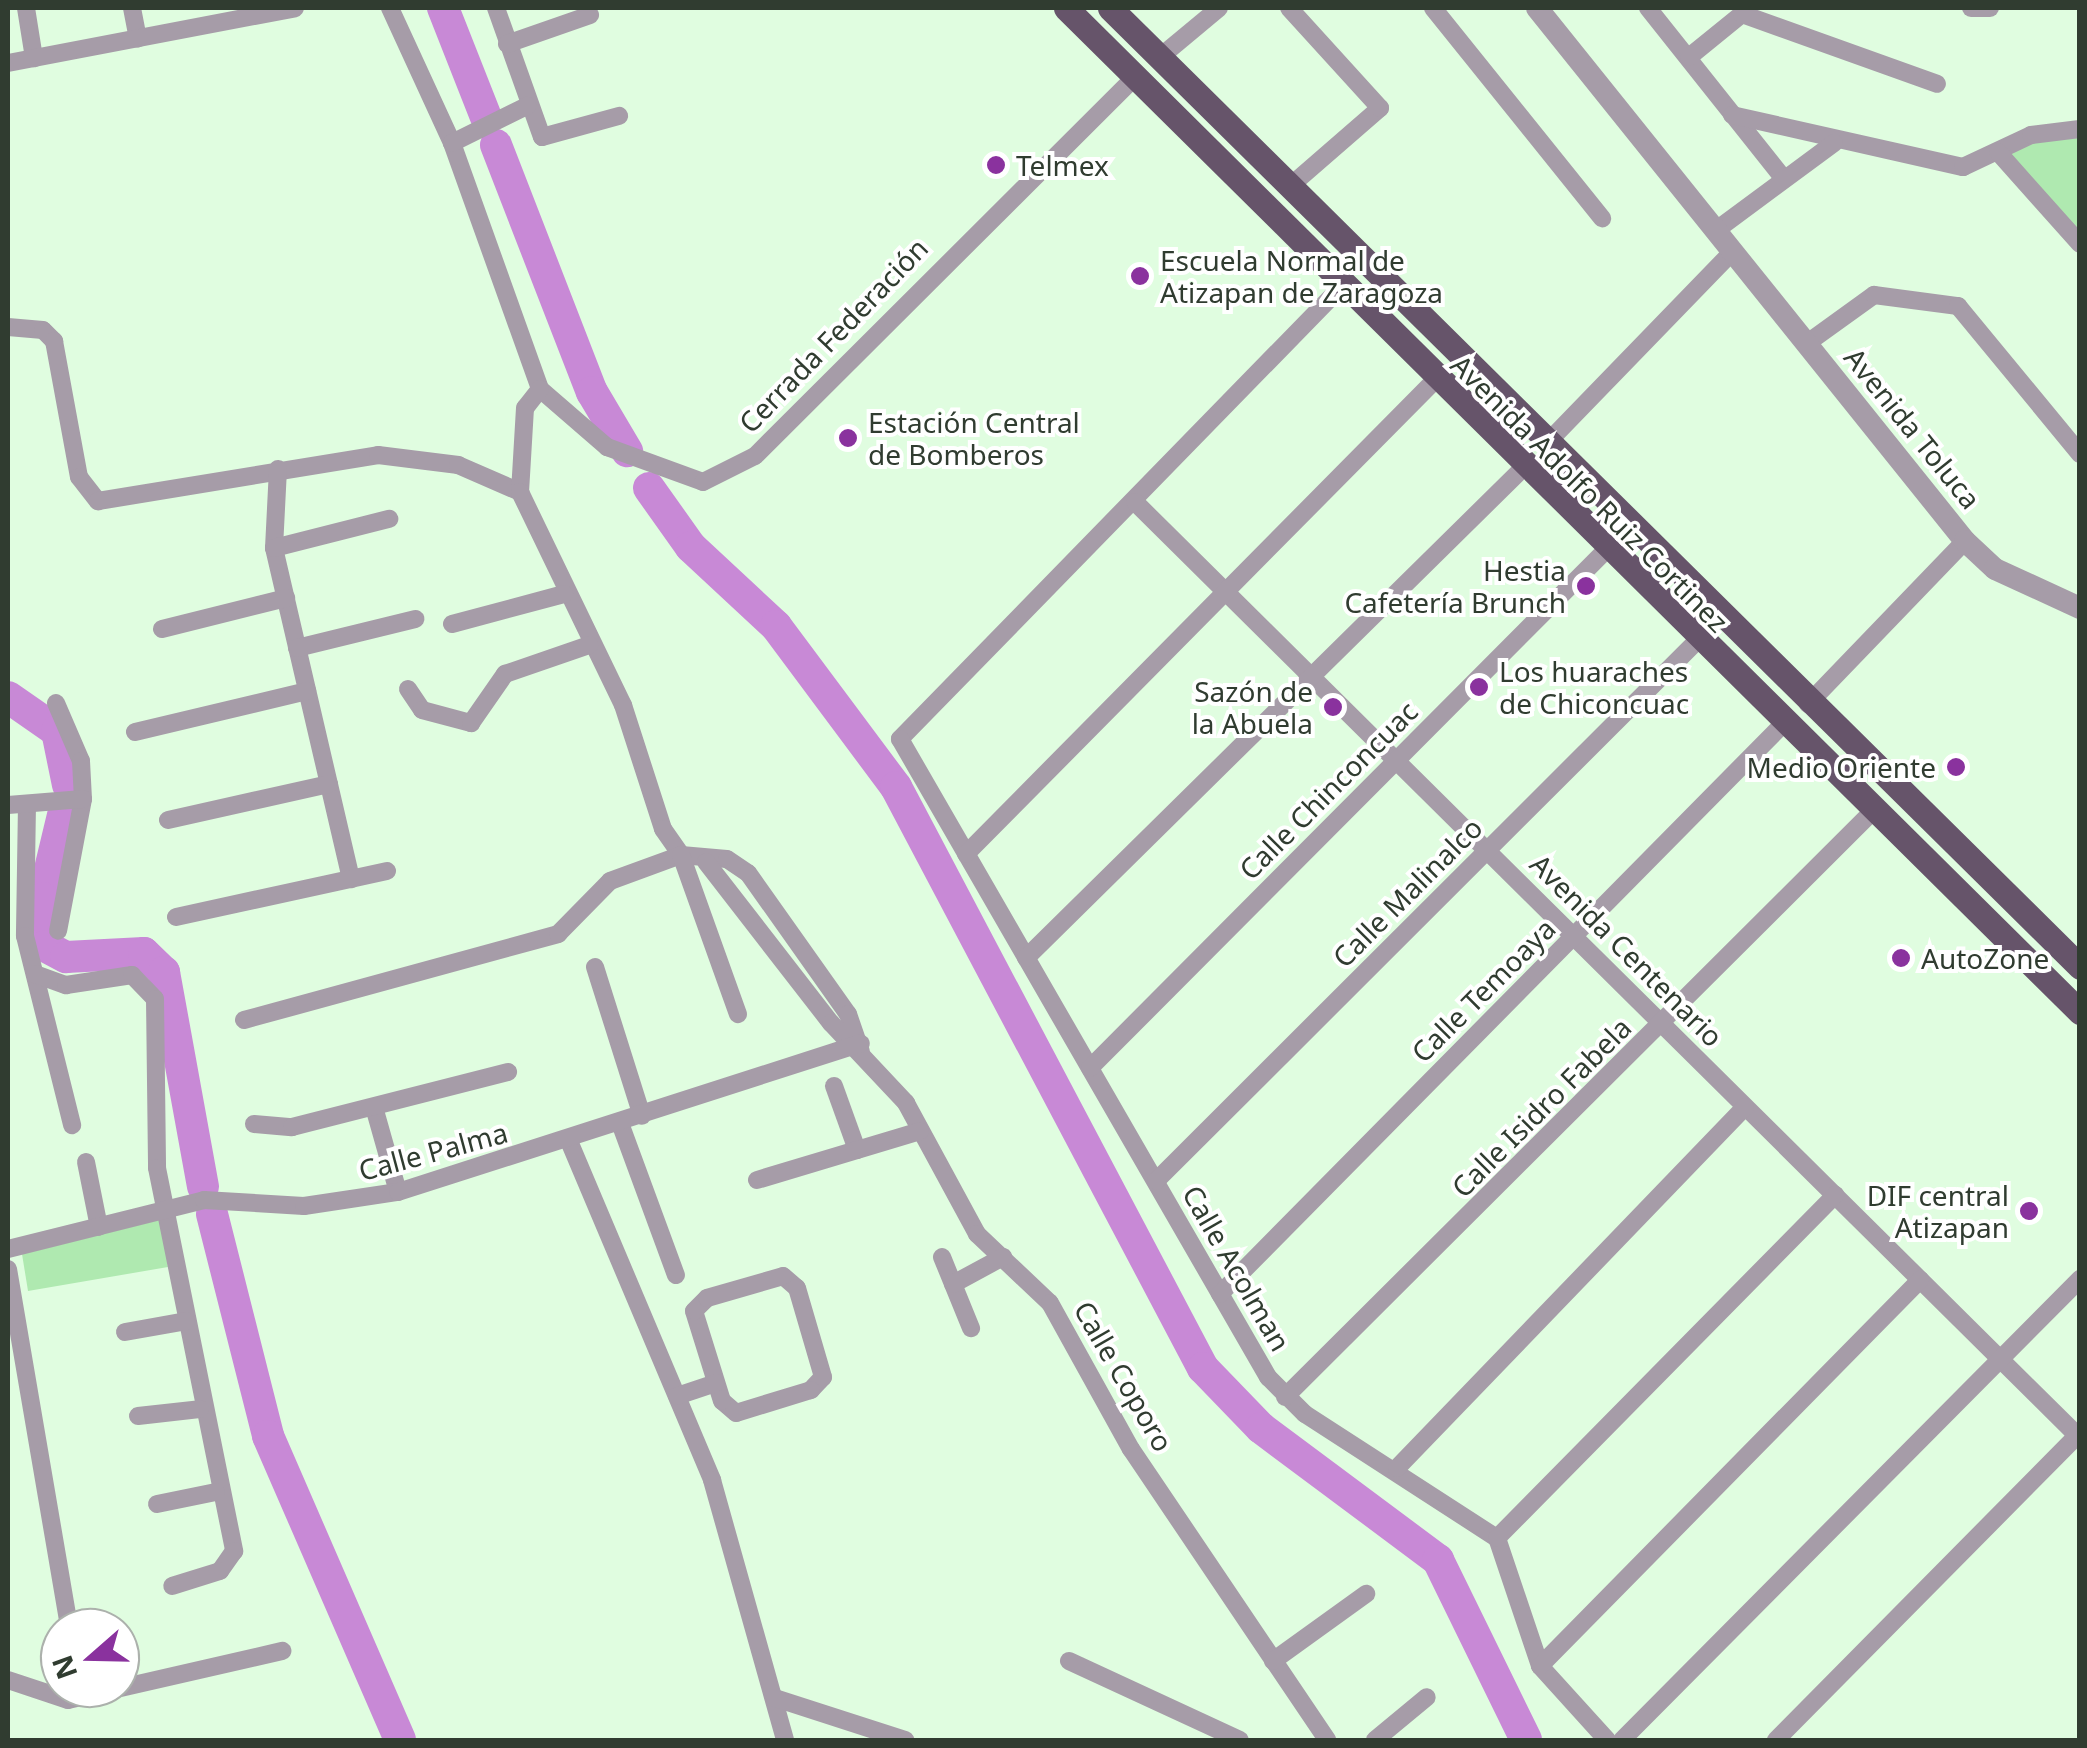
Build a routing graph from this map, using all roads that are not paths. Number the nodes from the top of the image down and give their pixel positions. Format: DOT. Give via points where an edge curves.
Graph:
graph roads {
  1 [pos="26,8"];
  2 [pos="132,8"];
  3 [pos="295,8"];
  4 [pos="390,8"];
  5 [pos="496,8"];
  6 [pos="1066,8"];
  7 [pos="1110,8"];
  8 [pos="1219,8"];
  9 [pos="1289,8"];
  10 [pos="1433,8"];
  11 [pos="1537,8"];
  12 [pos="1648,8"];
  13 [pos="1971,8"];
  14 [pos="1990,8"];
  15 [pos="229,14"];
  16 [pos="590,15"];
  17 [pos="138,38"];
  18 [pos="507,44"];
  19 [pos="1689,57"];
  20 [pos="34,58"];
  21 [pos="1159,58"];
  22 [pos="8,63"];
  23 [pos="1133,79"];
  24 [pos="1937,84"];
  25 [pos="527,106"];
  26 [pos="619,116"];
  27 [pos="1732,116"];
  28 [pos="2080,129"];
  29 [pos="1834,143"];
  30 [pos="452,144"];
  31 [pos="1998,152"];
  32 [pos="1783,178"];
  33 [pos="1288,188"];
  34 [pos="1602,218"];
  35 [pos="1715,231"];
  36 [pos="2080,244"];
  37 [pos="1732,252"];
  38 [pos="1364,265"];
  39 [pos="1342,286"];
  40 [pos="8,327"];
  41 [pos="1806,344"];
  42 [pos="1434,381"];
  43 [pos="540,389"];
  44 [pos="1546,444"];
  45 [pos="2080,454"];
  46 [pos="278,469"];
  47 [pos="1522,469"];
  48 [pos="520,492"];
  49 [pos="1135,502"];
  50 [pos="389,519"];
  51 [pos="1965,541"];
  52 [pos="274,548"];
  53 [pos="1605,551"];
  54 [pos="1226,592"];
  55 [pos="564,594"];
  56 [pos="286,598"];
  57 [pos="2078,609"];
  58 [pos="415,619"];
  59 [pos="452,624"];
  60 [pos="162,630"];
  61 [pos="1696,642"];
  62 [pos="589,645"];
  63 [pos="298,648"];
  64 [pos="1312,677"];
  65 [pos="408,688"];
  66 [pos="308,691"];
  67 [pos="56,704"];
  68 [pos="1808,704"];
  69 [pos="1784,723"];
  70 [pos="134,732"];
  71 [pos="1396,761"];
  72 [pos="329,784"];
  73 [pos="83,798"];
  74 [pos="17,805"];
  75 [pos="1874,810"];
  76 [pos="168,820"];
  77 [pos="1487,850"];
  78 [pos="966,854"];
  79 [pos="681,856"];
  80 [pos="706,862"];
  81 [pos="387,871"];
  82 [pos="351,879"];
  83 [pos="176,916"];
  84 [pos="58,931"];
  85 [pos="1574,937"];
  86 [pos="1026,958"];
  87 [pos="595,966"];
  88 [pos="2080,967"];
  89 [pos="35,974"];
  90 [pos="2080,1012"];
  91 [pos="738,1014"];
  92 [pos="244,1020"];
  93 [pos="1663,1025"];
  94 [pos="858,1047"];
  95 [pos="1090,1068"];
  96 [pos="508,1072"];
  97 [pos="834,1086"];
  98 [pos="374,1107"];
  99 [pos="1745,1107"];
  100 [pos="642,1116"];
  101 [pos="254,1124"];
  102 [pos="620,1124"];
  103 [pos="72,1125"];
  104 [pos="920,1131"];
  105 [pos="569,1141"];
  106 [pos="857,1150"];
  107 [pos="86,1162"];
  108 [pos="757,1180"];
  109 [pos="1156,1181"];
  110 [pos="398,1192"];
  111 [pos="1834,1195"];
  112 [pos="164,1211"];
  113 [pos="99,1227"];
  114 [pos="8,1249"];
  115 [pos="942,1257"];
  116 [pos="1003,1258"];
  117 [pos="8,1269"];
  118 [pos="676,1275"];
  119 [pos="2080,1279"];
  120 [pos="1920,1280"];
  121 [pos="953,1284"];
  122 [pos="1220,1294"];
  123 [pos="186,1321"];
  124 [pos="971,1328"];
  125 [pos="125,1332"];
  126 [pos="1998,1357"];
  127 [pos="716,1382"];
  128 [pos="676,1396"];
  129 [pos="1285,1398"];
  130 [pos="200,1409"];
  131 [pos="138,1416"];
  132 [pos="2079,1436"];
  133 [pos="1396,1468"];
  134 [pos="216,1492"];
  135 [pos="157,1504"];
  136 [pos="1497,1538"];
  137 [pos="172,1586"];
  138 [pos="1366,1594"];
  139 [pos="66,1608"];
  140 [pos="282,1652"];
  141 [pos="1274,1660"];
  142 [pos="1069,1661"];
  143 [pos="1540,1666"];
  144 [pos="8,1680"];
  145 [pos="1427,1697"];
  146 [pos="775,1698"];
  147 [pos="785,1740"];
  148 [pos="905,1740"];
  149 [pos="1240,1740"];
  150 [pos="1328,1740"];
  151 [pos="1375,1740"];
  152 [pos="1607,1740"];
  153 [pos="1622,1740"];
  154 [pos="1776,1740"];
  1 -- 20 [label="street"];
  2 -- 17 [label="street"];
  3 -- 15 [label="street"];
  4 -- 30 [label="street"];
  5 -- 18 [label="street"];
  6 -- 23 [label="main road, Avenida Adolfo Ruiz Cortinez"];
  7 -- 21 [label="main road, Avenida Adolfo Ruiz Cortinez"];
  8 -- 21 [label="street"];
  9 -- 33 [label="street" via="1380,108"];
  10 -- 34 [label="street"];
  11 -- 35 [label="street, Avenida Toluca"];
  12 -- 19 [label="street"];
  13 -- 14 [label="street"];
  15 -- 17 [label="street"];
  16 -- 18 [label="street"];
  17 -- 20 [label="street"];
  18 -- 25 [label="street"];
  19 -- 24 [label="street" via="1742,14"];
  19 -- 27 [label="street"];
  20 -- 22 [label="street"];
  21 -- 23 [label="main road"];
  21 -- 33 [label="main road, Avenida Adolfo Ruiz Cortinez"];
  23 -- 39 [label="main road, Avenida Adolfo Ruiz Cortinez"];
  23 -- 43 [label="street, Cerrada Federación" via="729,475 703,482 637,464"];
  25 -- 26 [label="street" via="542,137"];
  25 -- 30 [label="street"];
  27 -- 29 [label="street"];
  27 -- 32 [label="street"];
  28 -- 31 [label="street"];
  29 -- 31 [label="street" via="1944,166"];
  29 -- 32 [label="street"];
  30 -- 43 [label="street"];
  31 -- 36 [label="street"];
  32 -- 35 [label="street"];
  33 -- 38 [label="main road, Avenida Adolfo Ruiz Cortinez"];
  35 -- 37 [label="street, Avenida Toluca"];
  37 -- 41 [label="street, Avenida Toluca"];
  37 -- 44 [label="street"];
  38 -- 39 [label="main road"];
  38 -- 44 [label="main road, Avenida Adolfo Ruiz Cortinez"];
  39 -- 42 [label="main road, Avenida Adolfo Ruiz Cortinez"];
  39 -- 49 [label="street"];
  40 -- 46 [label="street" via="43,330 54,341 79,477 98,502"];
  41 -- 45 [label="street" via="1874,295 1958,306"];
  41 -- 51 [label="street, Avenida Toluca"];
  42 -- 47 [label="main road, Avenida Adolfo Ruiz Cortinez"];
  42 -- 54 [label="street"];
  43 -- 48 [label="street" via="525,408"];
  44 -- 68 [label="main road, Avenida Adolfo Ruiz Cortinez"];
  46 -- 48 [label="street" via="420,456"];
  46 -- 52 [label="street"];
  47 -- 53 [label="main road, Avenida Adolfo Ruiz Cortinez"];
  47 -- 64 [label="street"];
  48 -- 55 [label="street"];
  49 -- 54 [label="street, Avenida Centenario"];
  49 -- 78 [label="street, Calle Acolman" via="900,739"];
  50 -- 52 [label="street"];
  51 -- 57 [label="street, Avenida Toluca" via="1995,569"];
  51 -- 68 [label="street"];
  52 -- 56 [label="street"];
  53 -- 61 [label="main road, Avenida Adolfo Ruiz Cortinez"];
  53 -- 71 [label="street, Calle Chinconcuac"];
  54 -- 64 [label="street, Avenida Centenario"];
  54 -- 78 [label="street"];
  55 -- 59 [label="street"];
  55 -- 62 [label="street"];
  56 -- 60 [label="street"];
  56 -- 63 [label="street"];
  58 -- 63 [label="street"];
  61 -- 69 [label="main road, Avenida Adolfo Ruiz Cortinez"];
  61 -- 77 [label="street, Calle Malinalco"];
  62 -- 65 [label="street" via="505,674 471,723 422,710"];
  62 -- 79 [label="street"];
  63 -- 66 [label="street"];
  64 -- 71 [label="street, Avenida Centenario"];
  64 -- 86 [label="street"];
  66 -- 70 [label="street"];
  66 -- 72 [label="street"];
  67 -- 73 [label="street" via="81,761"];
  68 -- 88 [label="main road, Avenida Adolfo Ruiz Cortinez"];
  69 -- 75 [label="main road, Avenida Adolfo Ruiz Cortinez"];
  69 -- 85 [label="street, Calle Temoaya"];
  71 -- 77 [label="street, Avenida Centenario"];
  71 -- 95 [label="street, Calle Chinconcuac"];
  72 -- 76 [label="street"];
  72 -- 82 [label="street"];
  73 -- 74 [label="street"];
  73 -- 84 [label="street"];
  74 -- 89 [label="street" via="25,936"];
  75 -- 90 [label="main road, Avenida Adolfo Ruiz Cortinez"];
  75 -- 93 [label="street, Calle Isidro Fabela"];
  77 -- 85 [label="street, Avenida Centenario"];
  77 -- 109 [label="street, Calle Malinalco"];
  78 -- 86 [label="street, Calle Acolman"];
  79 -- 80 [label="street, Calle Coporo"];
  79 -- 91 [label="street"];
  79 -- 92 [label="street" via="610,882 558,934"];
  80 -- 94 [label="street, Calle Coporo"];
  80 -- 94 [label="street, Calle Coporo" via="727,858 748,873"];
  81 -- 82 [label="street"];
  82 -- 83 [label="street"];
  85 -- 93 [label="street, Avenida Centenario"];
  85 -- 122 [label="street, Calle Temoaya"];
  86 -- 95 [label="street, Calle Acolman"];
  87 -- 100 [label="street"];
  89 -- 103 [label="street"];
  89 -- 112 [label="street" via="66,985 116,975 146,984 157,1020 155,1145"];
  93 -- 99 [label="street, Avenida Centenario"];
  93 -- 129 [label="street, Calle Isidro Fabela"];
  94 -- 100 [label="street, Calle Palma"];
  94 -- 104 [label="street, Calle Coporo"];
  95 -- 109 [label="street, Calle Acolman"];
  96 -- 98 [label="street"];
  97 -- 106 [label="street"];
  98 -- 101 [label="street" via="292,1127"];
  98 -- 110 [label="street"];
  99 -- 111 [label="street, Avenida Centenario"];
  99 -- 133 [label="street"];
  100 -- 102 [label="street, Calle Palma"];
  102 -- 105 [label="street, Calle Palma"];
  102 -- 118 [label="street"];
  104 -- 106 [label="street"];
  104 -- 116 [label="street, Calle Coporo" via="960,1213"];
  105 -- 110 [label="street, Calle Palma"];
  105 -- 128 [label="street"];
  106 -- 108 [label="street"];
  107 -- 113 [label="street"];
  109 -- 122 [label="street, Calle Acolman"];
  110 -- 112 [label="street, Calle Palma" via="338,1205 222,1198"];
  111 -- 120 [label="street, Avenida Centenario"];
  111 -- 136 [label="street"];
  112 -- 113 [label="street, Calle Palma"];
  112 -- 123 [label="street"];
  113 -- 114 [label="street, Calle Palma"];
  115 -- 121 [label="street"];
  116 -- 121 [label="street"];
  116 -- 141 [label="street, Calle Coporo" via="1050,1303 1132,1450"];
  117 -- 139 [label="street"];
  119 -- 126 [label="street"];
  120 -- 126 [label="street, Avenida Centenario"];
  120 -- 143 [label="street"];
  121 -- 124 [label="street"];
  122 -- 129 [label="street, Calle Acolman"];
  123 -- 125 [label="street"];
  123 -- 130 [label="street"];
  126 -- 132 [label="street, Avenida Centenario"];
  126 -- 153 [label="street"];
  127 -- 127 [label="street" via="695,1321 699,1303 774,1276 792,1280 823,1367 819,1385 736,1413"];
  127 -- 128 [label="street"];
  128 -- 146 [label="street" via="723,1510"];
  129 -- 133 [label="street, Calle Acolman"];
  130 -- 131 [label="street"];
  130 -- 134 [label="street"];
  132 -- 154 [label="street"];
  133 -- 136 [label="street, Calle Acolman"];
  134 -- 135 [label="street"];
  134 -- 137 [label="street" via="232,1563"];
  136 -- 143 [label="street"];
  138 -- 141 [label="street"];
  140 -- 144 [label="street" via="68,1700"];
  141 -- 150 [label="street, Calle Coporo"];
  142 -- 149 [label="street"];
  143 -- 152 [label="street"];
  145 -- 151 [label="street"];
  146 -- 147 [label="street"];
  146 -- 148 [label="street"];
}
